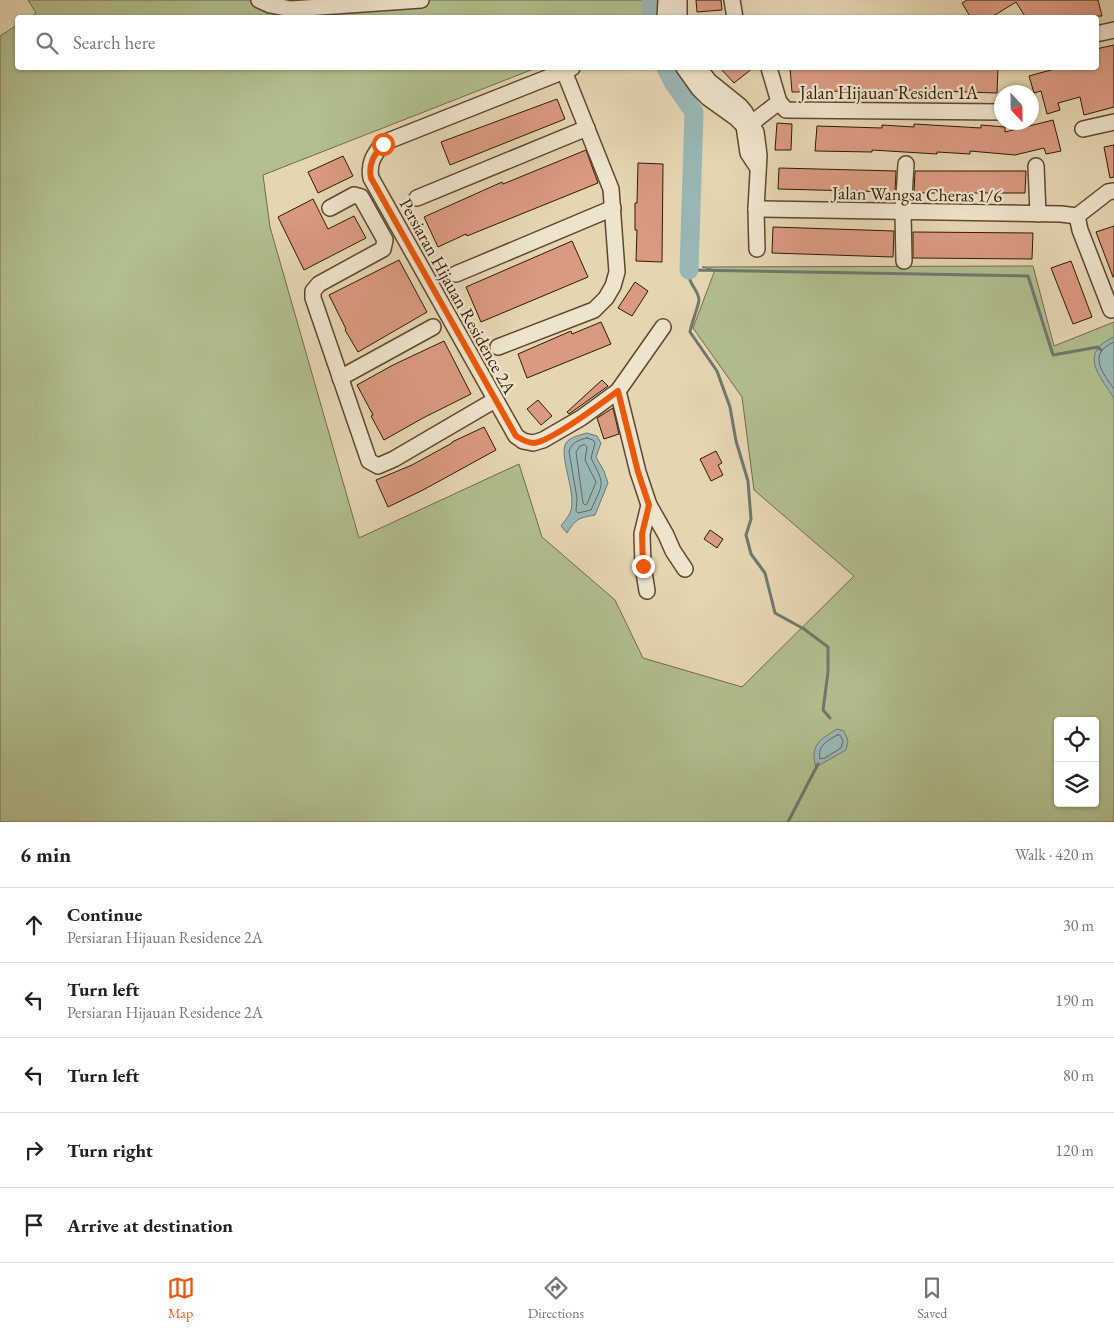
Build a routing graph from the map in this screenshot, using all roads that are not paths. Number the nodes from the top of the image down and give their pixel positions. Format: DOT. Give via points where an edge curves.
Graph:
graph roads {
  1 [pos="260,0"];
  2 [pos="421,0"];
  3 [pos="666,0"];
  4 [pos="679,0"];
  5 [pos="732,0"];
  6 [pos="665,15"];
  7 [pos="680,15"];
  8 [pos="734,15"];
  9 [pos="1114,30"];
  10 [pos="1099,33"];
  11 [pos="566,70"];
  12 [pos="568,70"];
  13 [pos="685,70"];
  14 [pos="701,70"];
  15 [pos="770,70"];
  16 [pos="780,102"];
  17 [pos="994,112"];
  18 [pos="1114,122"];
  19 [pos="747,124"];
  20 [pos="587,128"];
  21 [pos="1083,129"];
  22 [pos="906,164"];
  23 [pos="1036,166"];
  24 [pos="1114,191"];
  25 [pos="417,198"];
  26 [pos="330,208"];
  27 [pos="614,208"];
  28 [pos="756,209"];
  29 [pos="904,213"];
  30 [pos="1038,214"];
  31 [pos="1077,216"];
  32 [pos="757,249"];
  33 [pos="904,262"];
  34 [pos="456,274"];
  35 [pos="1112,310"];
  36 [pos="663,327"];
  37 [pos="433,328"];
  38 [pos="498,347"];
  39 [pos="340,378"];
  40 [pos="618,391"];
  41 [pos="495,400"];
  42 [pos="649,505"];
  43 [pos="685,569"];
  44 [pos="647,591"];
  1 -- 2 [label="street" via="292,9"];
  3 -- 6 [label="street"];
  4 -- 7 [label="street"];
  5 -- 8 [label="street"];
  9 -- 10 [label="street"];
  11 -- 41 [label="street, Persiaran Hijauan Residence 2A" via="379,149 369,169 371,178"];
  12 -- 20 [label="street"];
  13 -- 19 [label="street" via="708,98"];
  14 -- 19 [label="street" via="740,106"];
  15 -- 16 [label="street"];
  16 -- 17 [label="street, Jalan Hijauan Residen 1A" via="786,110"];
  16 -- 19 [label="street"];
  18 -- 21 [label="street"];
  19 -- 28 [label="street" via="756,132 759,155"];
  20 -- 25 [label="street"];
  20 -- 27 [label="street" via="612,188"];
  22 -- 29 [label="street"];
  23 -- 30 [label="street"];
  24 -- 31 [label="street" via="1108,192"];
  26 -- 39 [label="street" via="354,195 361,196 385,240 383,249 319,284 313,291"];
  27 -- 34 [label="street"];
  27 -- 38 [label="street" via="617,272 606,298 594,310"];
  28 -- 29 [label="street, Jalan Wangsa Cheras 1/6"];
  28 -- 32 [label="street"];
  29 -- 30 [label="street, Jalan Wangsa Cheras 1/6"];
  29 -- 33 [label="street"];
  30 -- 31 [label="street, Jalan Wangsa Cheras 1/6"];
  31 -- 35 [label="street"];
  36 -- 40 [label="street"];
  37 -- 39 [label="street"];
  39 -- 41 [label="street" via="369,461 378,466"];
  40 -- 41 [label="street, Persiaran Hijauan Residence 2A" via="581,418 534,443 516,436"];
  40 -- 42 [label="street"];
  42 -- 43 [label="street"];
  42 -- 44 [label="street" via="642,534"];
}
